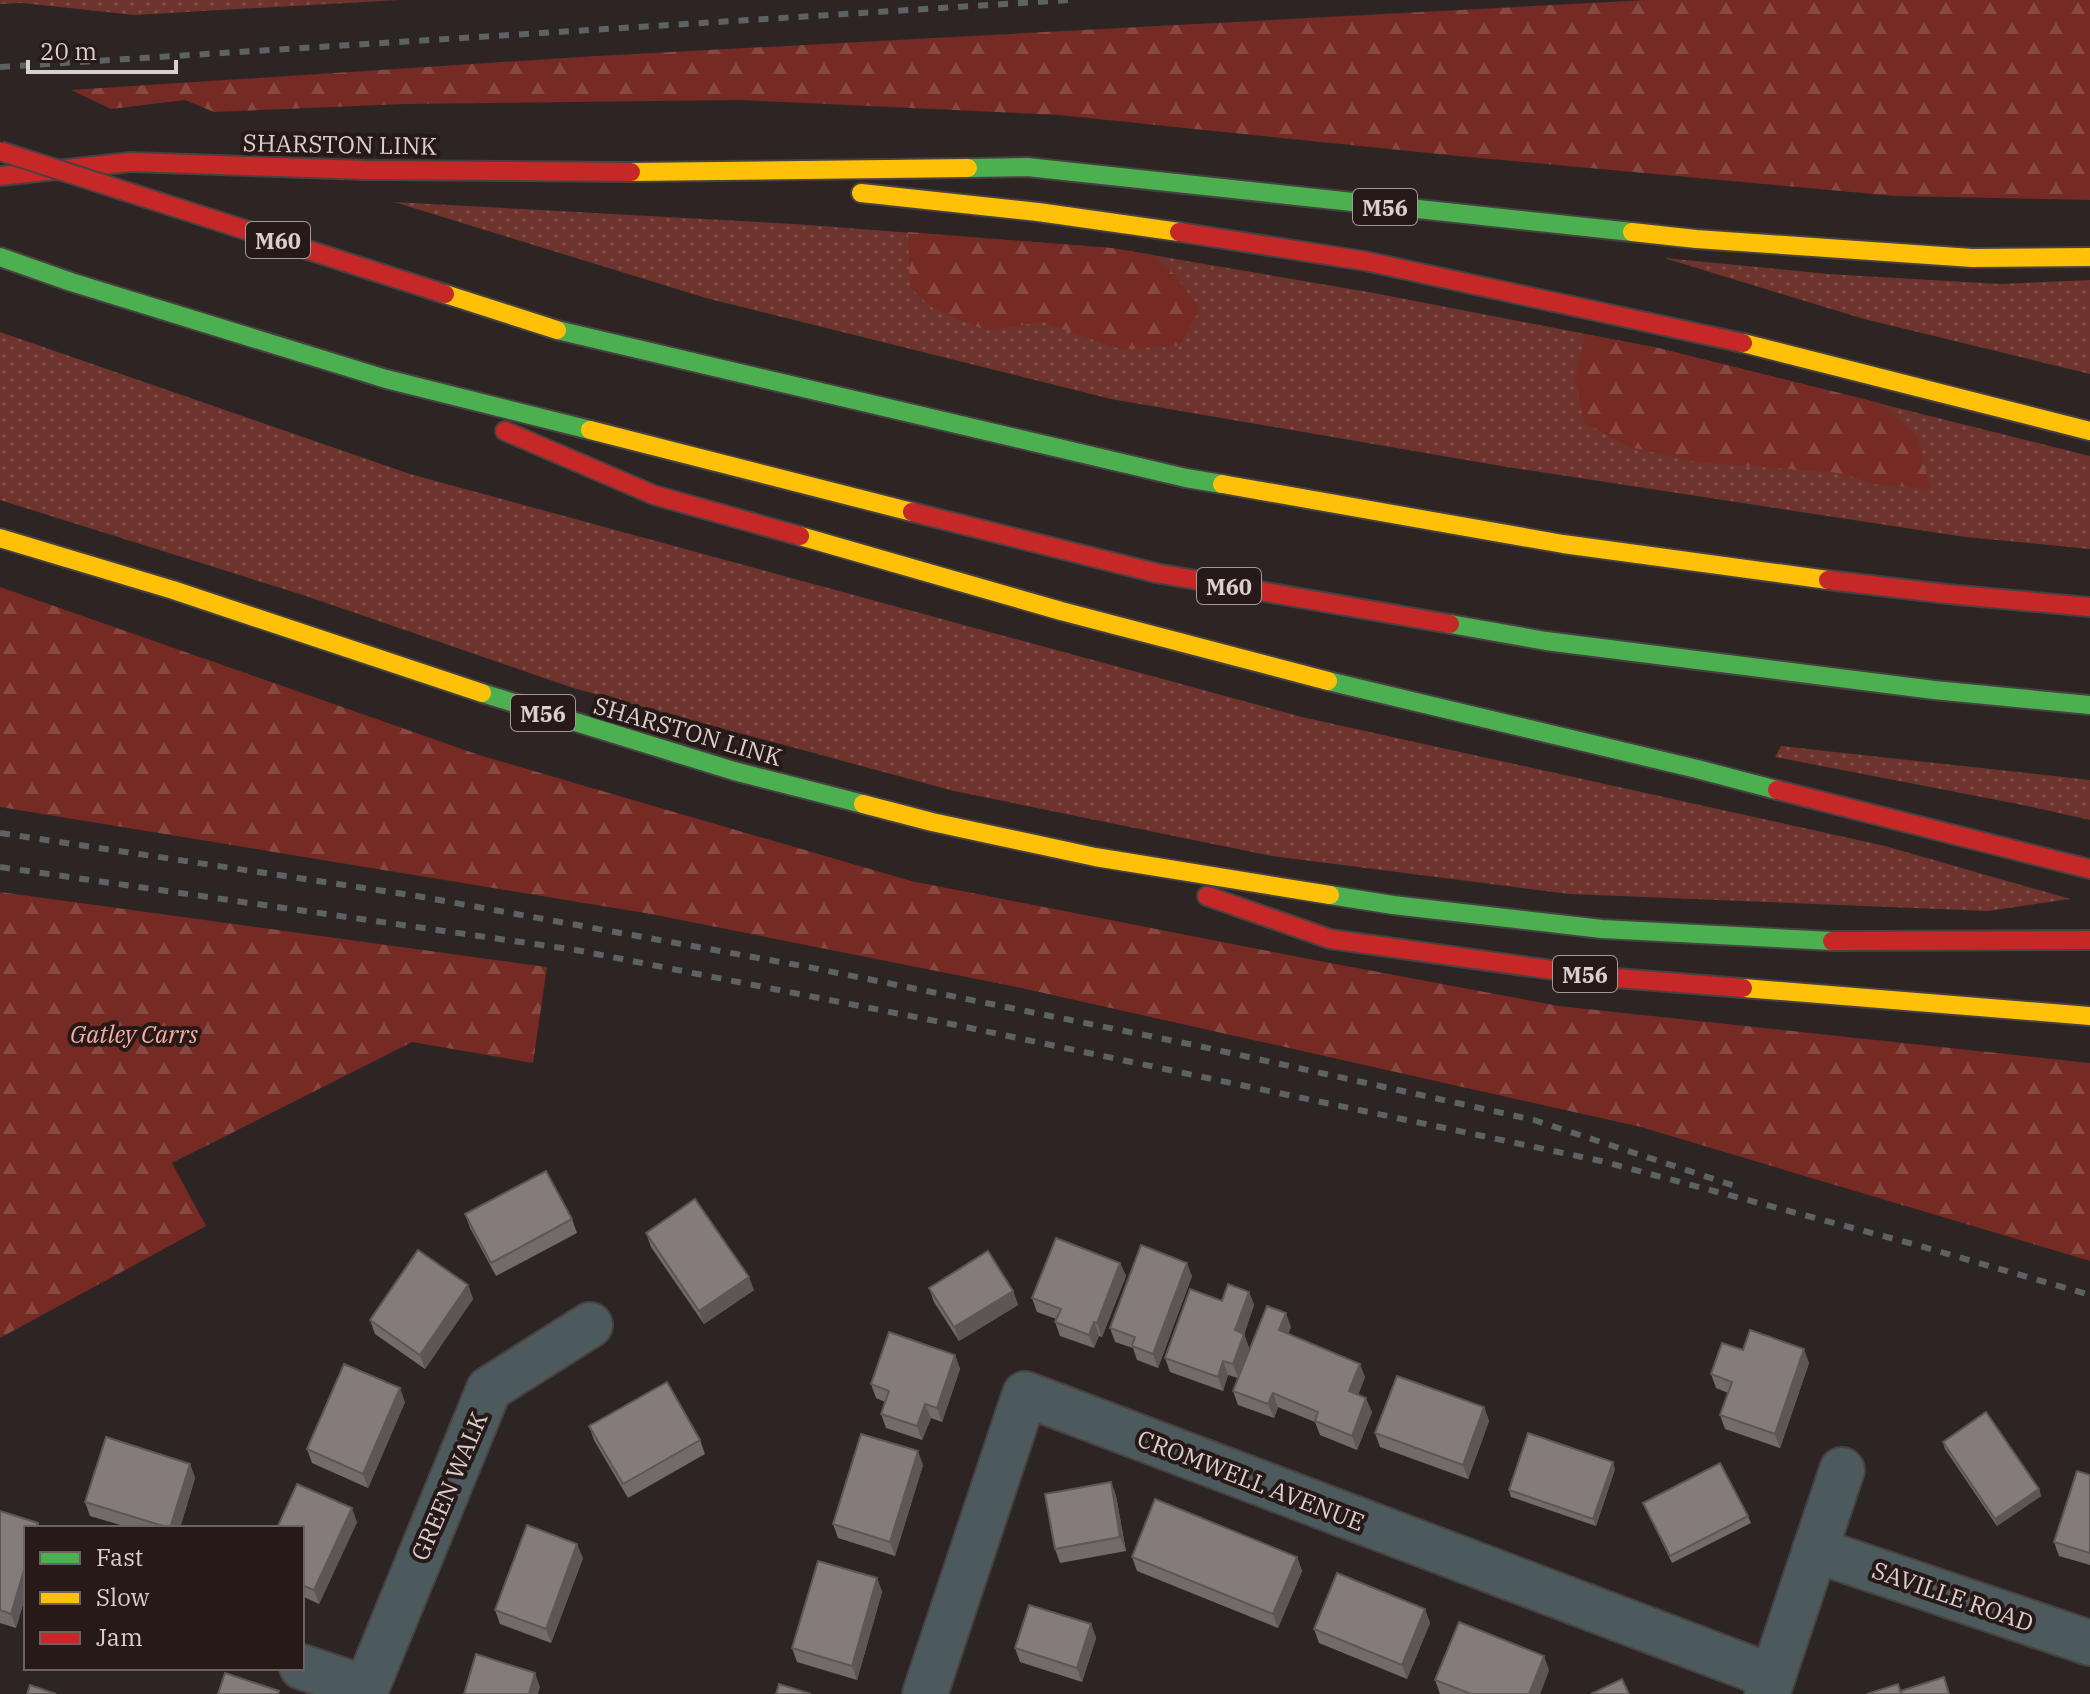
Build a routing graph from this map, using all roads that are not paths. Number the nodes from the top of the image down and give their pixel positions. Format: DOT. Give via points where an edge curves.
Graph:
graph roads {
  1 [pos="0,151"];
  2 [pos="680,172"];
  3 [pos="0,176"];
  4 [pos="0,257"];
  5 [pos="2090,257"];
  6 [pos="386,379"];
  7 [pos="2090,431"];
  8 [pos="0,538"];
  9 [pos="2090,607"];
  10 [pos="2090,705"];
  11 [pos="1095,857"];
  12 [pos="2090,869"];
  13 [pos="2090,940"];
  14 [pos="2090,1016"];
  15 [pos="590,1325"];
  16 [pos="1842,1470"];
  17 [pos="1815,1550"];
  18 [pos="2090,1643"];
  19 [pos="304,1668"];
  20 [pos="1770,1686"];
  21 [pos="364,1691"];
  22 [pos="925,1694"];
  1 -- 9 [label="highway, M60, bridge" via="557,330 1186,478 1578,547 1798,577"];
  2 -- 3 [label="highway, SHARSTON LINK / M56" via="131,162"];
  2 -- 5 [label="highway, M56" via="1027,167 1696,239 1972,258"];
  2 -- 7 [label="highway" via="1068,216 1365,261 1710,335"];
  4 -- 6 [label="highway, M60"];
  6 -- 10 [label="highway, M60" via="1156,573 1546,641"];
  6 -- 12 [label="highway, M60" via="669,500 1372,693"];
  8 -- 11 [label="highway, SHARSTON LINK / M56" via="734,771"];
  11 -- 13 [label="highway, M56" via="1393,905 1602,929 1851,942"];
  11 -- 14 [label="highway, M56" via="1330,939 1603,977"];
  15 -- 21 [label="street, GREEN WALK" via="489,1389"];
  16 -- 17 [label="street"];
  17 -- 18 [label="street, SAVILLE ROAD"];
  17 -- 20 [label="street"];
  19 -- 21 [label="street"];
  20 -- 22 [label="street, CROMWELL AVENUE" via="1025,1394"];
}
